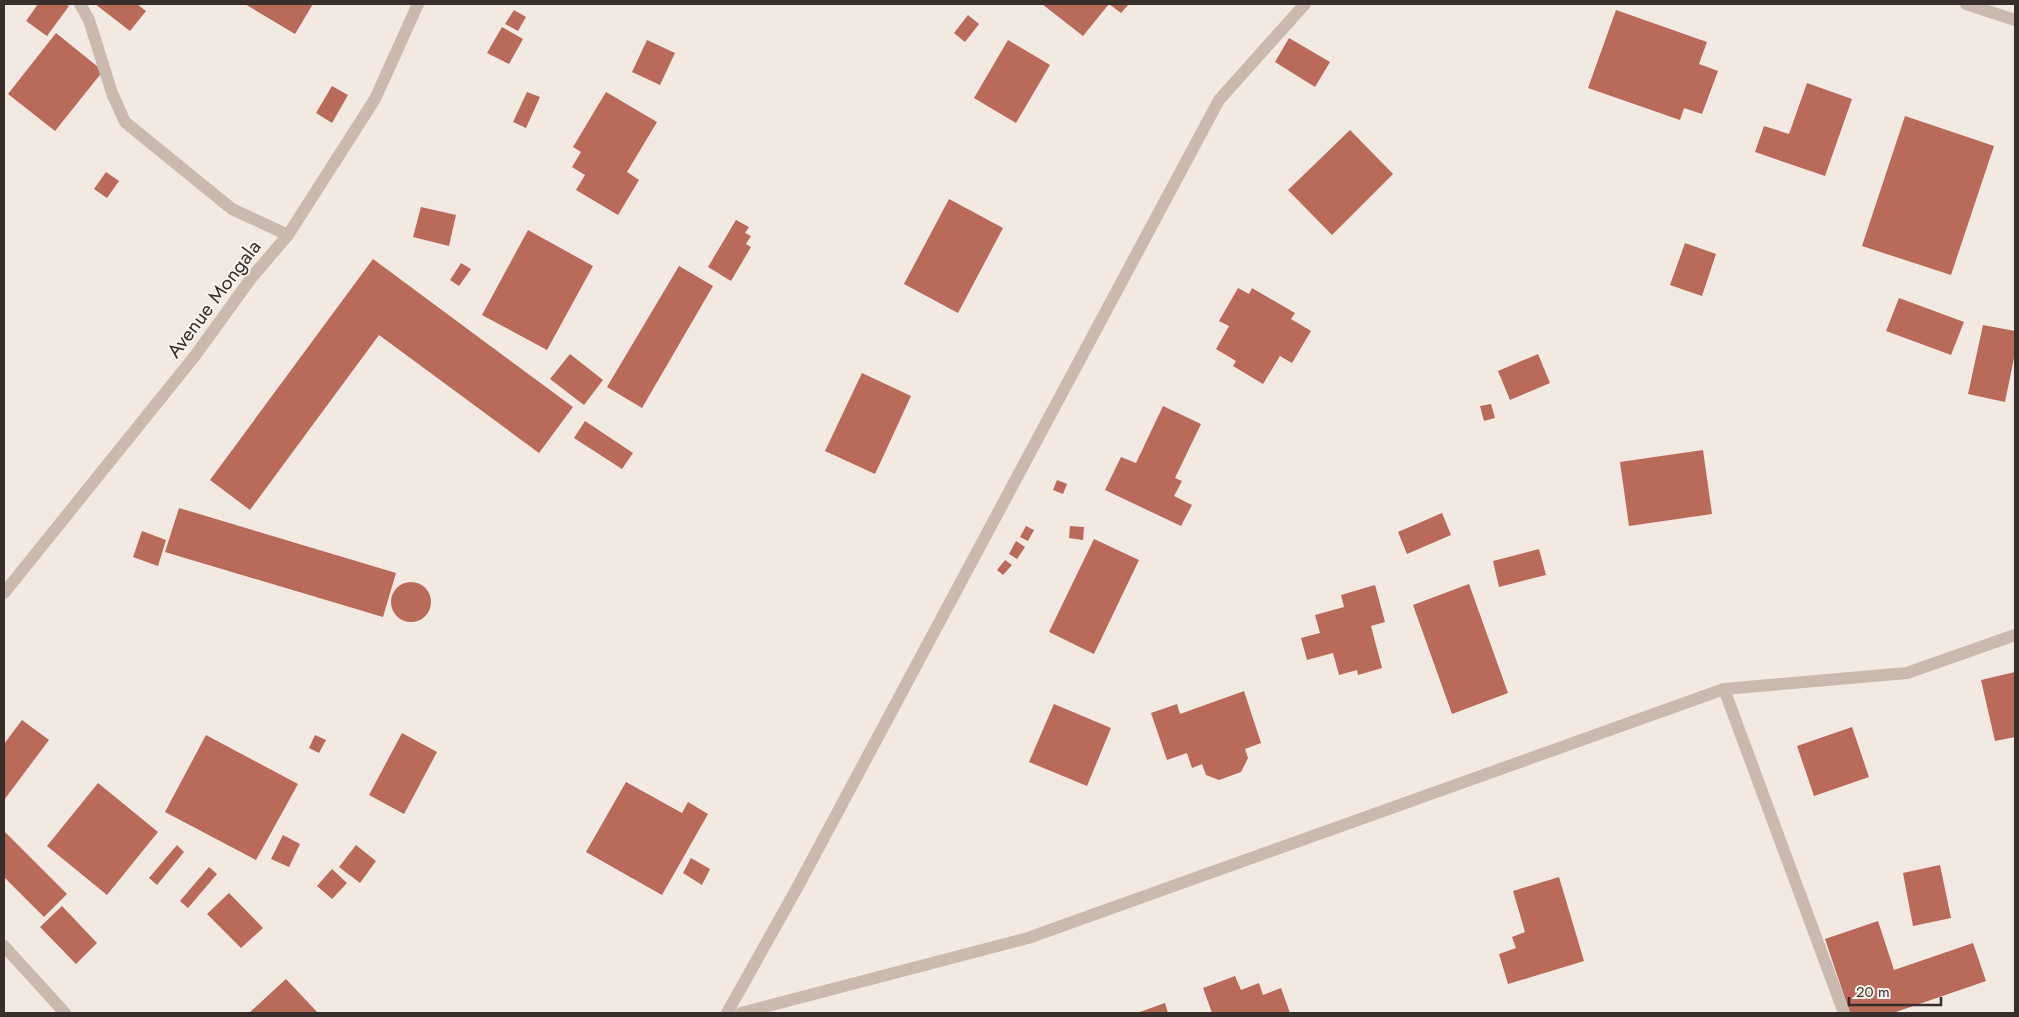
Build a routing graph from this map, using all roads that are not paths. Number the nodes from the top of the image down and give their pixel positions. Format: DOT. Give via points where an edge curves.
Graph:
graph roads {
  1 [pos="80,4"];
  2 [pos="418,4"];
  3 [pos="1305,4"];
  4 [pos="1966,4"];
  5 [pos="2015,20"];
  6 [pos="288,235"];
  7 [pos="4,593"];
  8 [pos="2015,635"];
  9 [pos="1724,689"];
  10 [pos="4,946"];
  11 [pos="65,1013"];
  12 [pos="727,1013"];
  13 [pos="742,1013"];
  14 [pos="1844,1013"];
  1 -- 6 [label="street" via="90,20 112,92 125,122 232,209"];
  2 -- 6 [label="street, Avenue Mongala" via="376,99"];
  3 -- 12 [label="street" via="1219,100"];
  4 -- 5 [label="street"];
  6 -- 7 [label="street, Avenue Mongala"];
  8 -- 9 [label="street" via="1908,672"];
  9 -- 13 [label="street" via="1028,938"];
  9 -- 14 [label="street"];
  10 -- 11 [label="street"];
}
